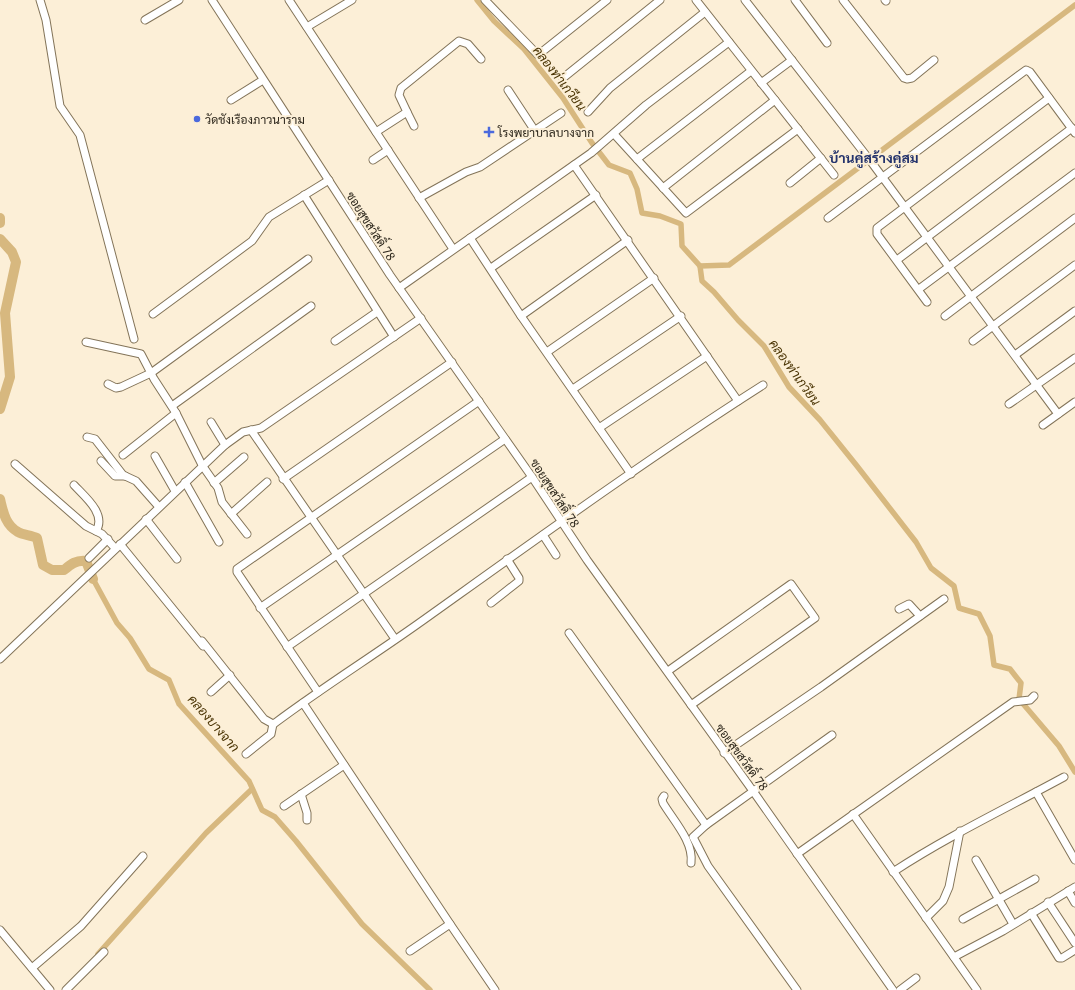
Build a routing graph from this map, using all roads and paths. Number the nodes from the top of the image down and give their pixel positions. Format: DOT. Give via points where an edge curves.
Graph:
graph roads {
  1 [pos="40,0"];
  2 [pos="179,0"];
  3 [pos="212,0"];
  4 [pos="289,0"];
  5 [pos="352,0"];
  6 [pos="485,0"];
  7 [pos="607,0"];
  8 [pos="696,0"];
  9 [pos="745,0"];
  10 [pos="795,0"];
  11 [pos="843,0"];
  12 [pos="656,1"];
  13 [pos="705,12"];
  14 [pos="145,20"];
  15 [pos="307,27"];
  16 [pos="729,42"];
  17 [pos="827,43"];
  18 [pos="481,59"];
  19 [pos="792,60"];
  20 [pos="934,60"];
  21 [pos="751,71"];
  22 [pos="563,78"];
  23 [pos="263,80"];
  24 [pos="761,83"];
  25 [pos="508,90"];
  26 [pos="1049,98"];
  27 [pos="231,100"];
  28 [pos="774,100"];
  29 [pos="407,112"];
  30 [pos="588,112"];
  31 [pos="561,113"];
  32 [pos="414,126"];
  33 [pos="798,129"];
  34 [pos="535,131"];
  35 [pos="1073,131"];
  36 [pos="376,132"];
  37 [pos="614,134"];
  38 [pos="388,150"];
  39 [pos="821,158"];
  40 [pos="637,159"];
  41 [pos="373,160"];
  42 [pos="574,165"];
  43 [pos="1075,173"];
  44 [pos="834,175"];
  45 [pos="882,177"];
  46 [pos="329,180"];
  47 [pos="790,182"];
  48 [pos="663,188"];
  49 [pos="304,195"];
  50 [pos="596,195"];
  51 [pos="419,198"];
  52 [pos="904,207"];
  53 [pos="828,218"];
  54 [pos="1075,218"];
  55 [pos="927,237"];
  56 [pos="470,238"];
  57 [pos="628,240"];
  58 [pos="453,250"];
  59 [pos="308,259"];
  60 [pos="897,260"];
  61 [pos="949,266"];
  62 [pos="1075,266"];
  63 [pos="491,268"];
  64 [pos="654,278"];
  65 [pos="399,288"];
  66 [pos="919,289"];
  67 [pos="971,296"];
  68 [pos="928,302"];
  69 [pos="311,306"];
  70 [pos="1075,311"];
  71 [pos="377,312"];
  72 [pos="153,314"];
  73 [pos="521,316"];
  74 [pos="681,316"];
  75 [pos="946,316"];
  76 [pos="421,318"];
  77 [pos="993,326"];
  78 [pos="394,337"];
  79 [pos="134,339"];
  80 [pos="334,341"];
  81 [pos="973,341"];
  82 [pos="86,342"];
  83 [pos="547,352"];
  84 [pos="1015,355"];
  85 [pos="707,356"];
  86 [pos="1075,358"];
  87 [pos="452,362"];
  88 [pos="151,373"];
  89 [pos="108,384"];
  90 [pos="763,385"];
  91 [pos="1037,385"];
  92 [pos="573,390"];
  93 [pos="479,401"];
  94 [pos="738,401"];
  95 [pos="1075,402"];
  96 [pos="1009,404"];
  97 [pos="172,406"];
  98 [pos="176,413"];
  99 [pos="1058,414"];
  100 [pos="211,422"];
  101 [pos="1043,425"];
  102 [pos="600,428"];
  103 [pos="251,430"];
  104 [pos="87,437"];
  105 [pos="505,438"];
  106 [pos="224,445"];
  107 [pos="123,455"];
  108 [pos="155,456"];
  109 [pos="244,457"];
  110 [pos="102,461"];
  111 [pos="15,464"];
  112 [pos="202,466"];
  113 [pos="631,474"];
  114 [pos="125,476"];
  115 [pos="532,477"];
  116 [pos="283,479"];
  117 [pos="185,482"];
  118 [pos="267,482"];
  119 [pos="214,483"];
  120 [pos="74,485"];
  121 [pos="174,491"];
  122 [pos="159,507"];
  123 [pos="231,514"];
  124 [pos="311,516"];
  125 [pos="146,519"];
  126 [pos="561,522"];
  127 [pos="96,531"];
  128 [pos="247,534"];
  129 [pos="543,535"];
  130 [pos="108,539"];
  131 [pos="219,542"];
  132 [pos="118,546"];
  133 [pos="337,554"];
  134 [pos="556,555"];
  135 [pos="89,558"];
  136 [pos="177,559"];
  137 [pos="507,559"];
  138 [pos="364,593"];
  139 [pos="944,599"];
  140 [pos="491,603"];
  141 [pos="260,608"];
  142 [pos="899,609"];
  143 [pos="920,616"];
  144 [pos="569,633"];
  145 [pos="395,639"];
  146 [pos="202,641"];
  147 [pos="288,647"];
  148 [pos="0,659"];
  149 [pos="219,666"];
  150 [pos="668,671"];
  151 [pos="230,675"];
  152 [pos="211,692"];
  153 [pos="318,692"];
  154 [pos="1032,698"];
  155 [pos="303,703"];
  156 [pos="691,705"];
  157 [pos="273,724"];
  158 [pos="832,736"];
  159 [pos="724,753"];
  160 [pos="246,754"];
  161 [pos="344,765"];
  162 [pos="1064,777"];
  163 [pos="753,791"];
  164 [pos="1036,792"];
  165 [pos="301,794"];
  166 [pos="664,796"];
  167 [pos="284,806"];
  168 [pos="853,814"];
  169 [pos="307,820"];
  170 [pos="706,825"];
  171 [pos="960,831"];
  172 [pos="693,837"];
  173 [pos="685,839"];
  174 [pos="797,854"];
  175 [pos="143,856"];
  176 [pos="976,860"];
  177 [pos="1075,860"];
  178 [pos="692,863"];
  179 [pos="893,872"];
  180 [pos="1035,879"];
  181 [pos="1075,887"];
  182 [pos="1068,891"];
  183 [pos="999,899"];
  184 [pos="1048,902"];
  185 [pos="1075,903"];
  186 [pos="1030,913"];
  187 [pos="926,918"];
  188 [pos="963,919"];
  189 [pos="450,924"];
  190 [pos="1013,924"];
  191 [pos="0,930"];
  192 [pos="1075,943"];
  193 [pos="1075,950"];
  194 [pos="410,951"];
  195 [pos="104,952"];
  196 [pos="954,957"];
  197 [pos="32,968"];
  198 [pos="916,978"];
  199 [pos="50,990"];
  200 [pos="66,990"];
  201 [pos="495,990"];
  202 [pos="797,990"];
  203 [pos="892,990"];
  204 [pos="900,990"];
  205 [pos="977,990"];
  1 -- 79 [label="street" via="46,20 60,106 80,136"];
  2 -- 14 [label="street"];
  3 -- 23 [label="street, ซอยสุขสวัสดิ์ 78"];
  4 -- 15 [label="street"];
  5 -- 15 [label="street"];
  6 -- 7 [label="street" via="536,55 539,55"];
  8 -- 13 [label="street"];
  9 -- 19 [label="street"];
  10 -- 17 [label="street"];
  11 -- 20 [label="street" via="906,80"];
  12 -- 22 [label="street"];
  13 -- 16 [label="street"];
  13 -- 30 [label="street" via="610,88"];
  15 -- 36 [label="street"];
  16 -- 21 [label="street"];
  16 -- 37 [label="street" via="646,105"];
  18 -- 29 [label="street" via="468,44 459,41 401,88 399,95"];
  19 -- 24 [label="street"];
  19 -- 45 [label="street"];
  21 -- 24 [label="street"];
  21 -- 40 [label="street"];
  23 -- 27 [label="street"];
  23 -- 46 [label="street, ซอยสุขสวัสดิ์ 78"];
  24 -- 28 [label="street"];
  25 -- 34 [label="street"];
  26 -- 35 [label="street"];
  26 -- 45 [label="street" via="1026,70"];
  26 -- 52 [label="street"];
  28 -- 33 [label="street"];
  28 -- 48 [label="street"];
  29 -- 32 [label="street"];
  29 -- 36 [label="street"];
  31 -- 34 [label="street"];
  33 -- 39 [label="street"];
  33 -- 48 [label="street" via="688,213 684,212"];
  34 -- 51 [label="street" via="480,167"];
  35 -- 55 [label="street"];
  36 -- 38 [label="street"];
  37 -- 40 [label="street"];
  37 -- 42 [label="street"];
  38 -- 41 [label="street"];
  38 -- 51 [label="street"];
  39 -- 44 [label="street"];
  39 -- 47 [label="street"];
  40 -- 48 [label="street"];
  42 -- 50 [label="street"];
  42 -- 56 [label="street"];
  43 -- 61 [label="street"];
  45 -- 52 [label="street"];
  45 -- 53 [label="street"];
  46 -- 49 [label="street"];
  46 -- 65 [label="street, ซอยสุขสวัสดิ์ 78"];
  49 -- 71 [label="street"];
  49 -- 72 [label="street" via="270,217 252,241"];
  50 -- 57 [label="street"];
  50 -- 63 [label="street"];
  51 -- 58 [label="street"];
  52 -- 55 [label="street"];
  52 -- 60 [label="street" via="876,230"];
  54 -- 67 [label="street"];
  55 -- 60 [label="street"];
  55 -- 61 [label="street"];
  56 -- 58 [label="street"];
  56 -- 63 [label="street"];
  57 -- 64 [label="street"];
  57 -- 73 [label="street"];
  58 -- 65 [label="street"];
  59 -- 88 [label="street"];
  60 -- 66 [label="street"];
  61 -- 66 [label="street"];
  61 -- 67 [label="street"];
  62 -- 77 [label="street"];
  63 -- 73 [label="street"];
  64 -- 74 [label="street"];
  64 -- 83 [label="street"];
  65 -- 76 [label="street, ซอยสุขสวัสดิ์ 78"];
  66 -- 68 [label="street"];
  67 -- 75 [label="street"];
  67 -- 77 [label="street"];
  69 -- 97 [label="street"];
  70 -- 84 [label="street"];
  71 -- 78 [label="street"];
  71 -- 80 [label="street"];
  73 -- 83 [label="street"];
  74 -- 85 [label="street"];
  74 -- 92 [label="street"];
  76 -- 78 [label="street"];
  76 -- 87 [label="street, ซอยสุขสวัสดิ์ 78"];
  77 -- 81 [label="street"];
  77 -- 84 [label="street"];
  78 -- 103 [label="street" via="261,428"];
  82 -- 88 [label="street" via="141,354"];
  83 -- 92 [label="street"];
  84 -- 91 [label="street"];
  85 -- 94 [label="street"];
  85 -- 102 [label="street"];
  86 -- 91 [label="street"];
  87 -- 93 [label="street, ซอยสุขสวัสดิ์ 78"];
  87 -- 116 [label="street"];
  88 -- 89 [label="street" via="121,387 116,388"];
  88 -- 97 [label="street"];
  90 -- 94 [label="street"];
  91 -- 96 [label="street"];
  91 -- 99 [label="street"];
  92 -- 102 [label="street"];
  93 -- 105 [label="street, ซอยสุขสวัสดิ์ 78"];
  93 -- 124 [label="street"];
  94 -- 113 [label="street"];
  95 -- 99 [label="street"];
  97 -- 98 [label="street"];
  98 -- 107 [label="street"];
  98 -- 112 [label="street"];
  99 -- 101 [label="street"];
  100 -- 106 [label="street"];
  102 -- 113 [label="street"];
  103 -- 106 [label="street" via="242,432"];
  103 -- 116 [label="street"];
  104 -- 114 [label="street" via="94,439"];
  105 -- 115 [label="street, ซอยสุขสวัสดิ์ 78"];
  105 -- 133 [label="street"];
  106 -- 112 [label="street"];
  108 -- 121 [label="street"];
  109 -- 119 [label="street"];
  110 -- 114 [label="street" via="115,476"];
  111 -- 127 [label="street" via="86,526"];
  112 -- 117 [label="street"];
  112 -- 119 [label="street"];
  113 -- 126 [label="street"];
  114 -- 122 [label="street" via="136,480"];
  115 -- 126 [label="street, ซอยสุขสวัสดิ์ 78"];
  115 -- 138 [label="street"];
  116 -- 124 [label="street"];
  117 -- 121 [label="street"];
  117 -- 131 [label="street"];
  118 -- 123 [label="street"];
  119 -- 123 [label="street" via="220,491 222,502"];
  120 -- 127 [label="street" via="96,509 99,523"];
  121 -- 122 [label="street"];
  122 -- 125 [label="street"];
  123 -- 128 [label="street"];
  124 -- 133 [label="street"];
  124 -- 141 [label="street" via="237,569"];
  125 -- 132 [label="street"];
  125 -- 136 [label="street"];
  126 -- 129 [label="street"];
  126 -- 150 [label="street, ซอยสุขสวัสดิ์ 78"];
  127 -- 130 [label="street"];
  129 -- 134 [label="street"];
  129 -- 137 [label="street"];
  130 -- 132 [label="street"];
  130 -- 135 [label="street"];
  132 -- 148 [label="street"];
  132 -- 149 [label="street"];
  133 -- 138 [label="street"];
  133 -- 141 [label="street"];
  137 -- 140 [label="street" via="519,581"];
  137 -- 145 [label="street"];
  138 -- 145 [label="street"];
  138 -- 147 [label="street"];
  139 -- 143 [label="street"];
  141 -- 147 [label="street"];
  142 -- 143 [label="street" via="909,604"];
  143 -- 159 [label="street" via="822,688"];
  144 -- 170 [label="street"];
  145 -- 153 [label="street"];
  146 -- 151 [label="street"];
  147 -- 153 [label="street"];
  150 -- 156 [label="street, ซอยสุขสวัสดิ์ 78"];
  150 -- 156 [label="street" via="791,584 807,606 815,618"];
  151 -- 152 [label="street"];
  151 -- 157 [label="street" via="264,719"];
  153 -- 155 [label="street"];
  154 -- 168 [label="street" via="1017,700"];
  155 -- 157 [label="street"];
  155 -- 161 [label="street"];
  156 -- 159 [label="street, ซอยสุขสวัสดิ์ 78"];
  157 -- 160 [label="street" via="271,734"];
  158 -- 163 [label="street"];
  159 -- 163 [label="street, ซอยสุขสวัสดิ์ 78"];
  161 -- 165 [label="street"];
  161 -- 189 [label="street"];
  162 -- 164 [label="street"];
  163 -- 170 [label="street"];
  163 -- 174 [label="street, ซอยสุขสวัสดิ์ 78"];
  164 -- 171 [label="street"];
  164 -- 177 [label="street"];
  165 -- 167 [label="street"];
  165 -- 169 [label="street"];
  166 -- 173 [label="street" via="663,803"];
  168 -- 174 [label="street"];
  168 -- 179 [label="street"];
  170 -- 172 [label="street"];
  171 -- 179 [label="street"];
  171 -- 187 [label="street" via="949,887 943,901"];
  172 -- 173 [label="street"];
  172 -- 202 [label="street" via="710,868"];
  173 -- 178 [label="street" via="691,851"];
  174 -- 203 [label="street, ซอยสุขสวัสดิ์ 78"];
  175 -- 197 [label="street" via="81,926"];
  176 -- 183 [label="street"];
  179 -- 187 [label="street"];
  180 -- 183 [label="street"];
  181 -- 182 [label="street"];
  182 -- 184 [label="street"];
  182 -- 185 [label="street"];
  183 -- 188 [label="street"];
  183 -- 190 [label="street"];
  184 -- 186 [label="street"];
  184 -- 192 [label="street"];
  186 -- 190 [label="street"];
  186 -- 193 [label="street" via="1059,958"];
  187 -- 196 [label="street"];
  189 -- 194 [label="street"];
  189 -- 201 [label="street"];
  190 -- 196 [label="street"];
  191 -- 197 [label="street"];
  195 -- 200 [label="street"];
  196 -- 205 [label="street"];
  197 -- 199 [label="street"];
  198 -- 204 [label="street"];
}
